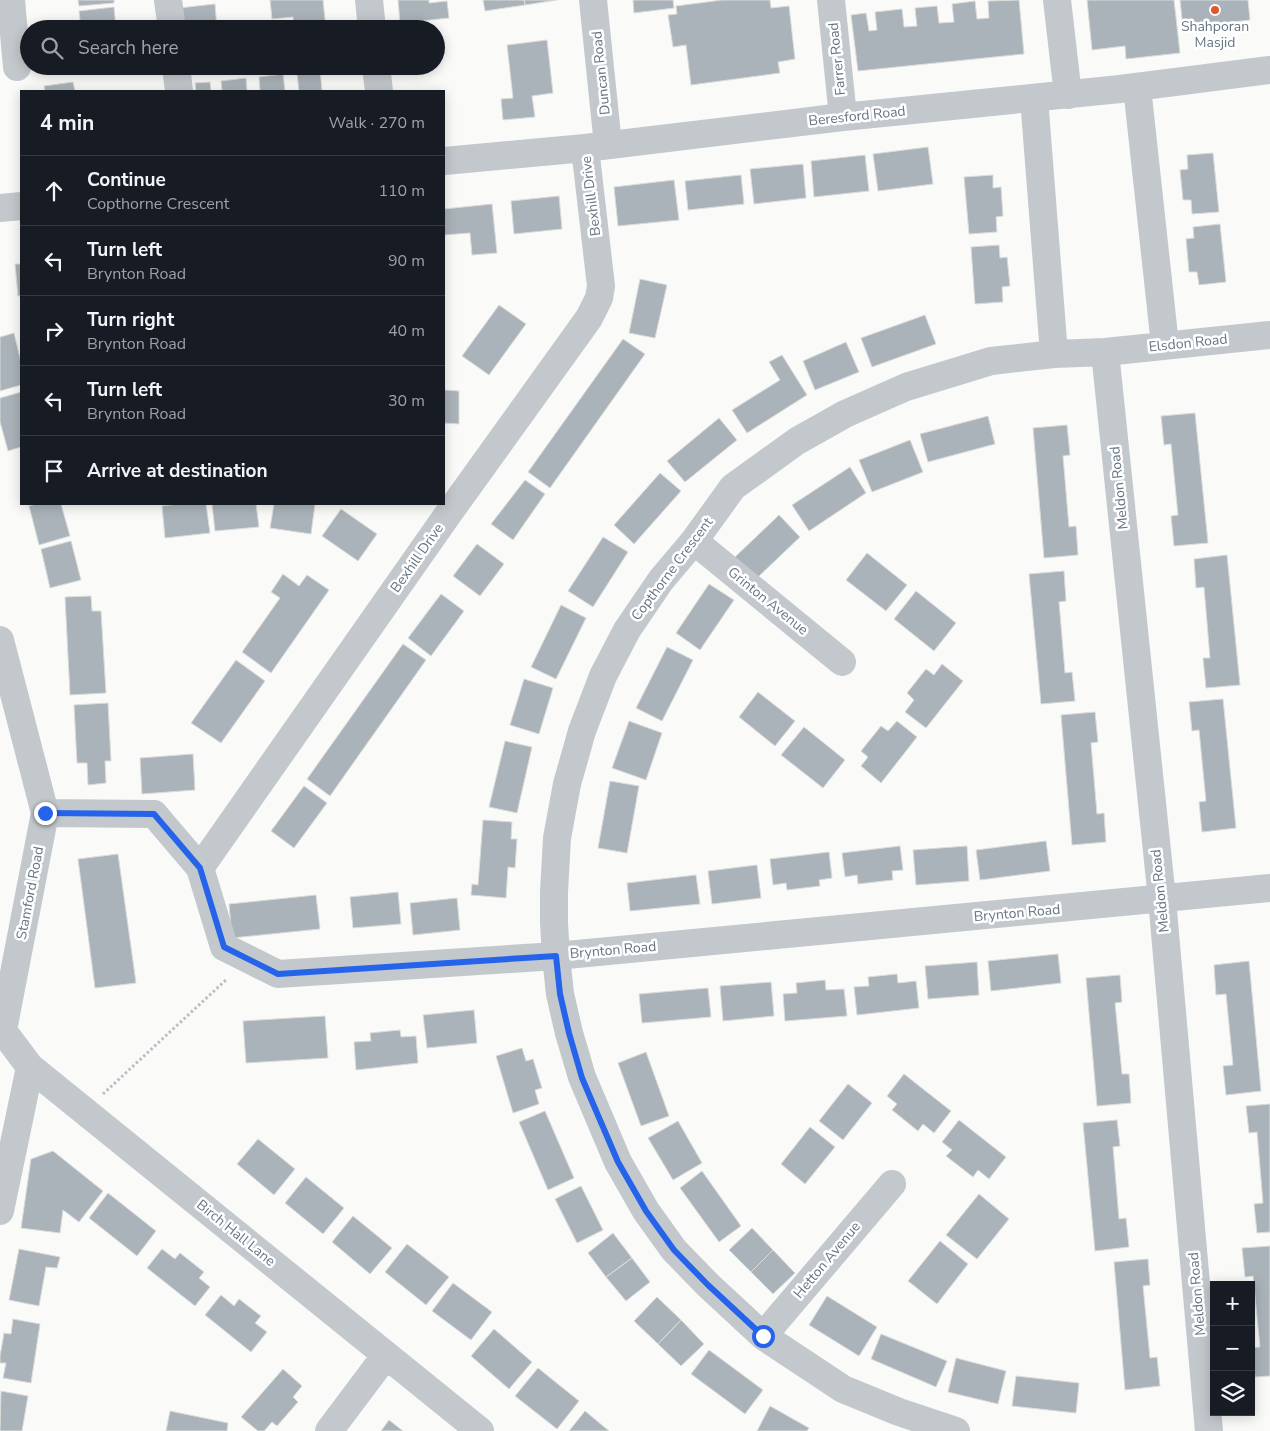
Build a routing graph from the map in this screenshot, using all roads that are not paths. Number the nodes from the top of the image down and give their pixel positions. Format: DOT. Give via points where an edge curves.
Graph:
graph roads {
  1 [pos="11,0"];
  2 [pos="168,0"];
  3 [pos="370,0"];
  4 [pos="593,0"];
  5 [pos="831,0"];
  6 [pos="1057,0"];
  7 [pos="171,20"];
  8 [pos="371,20"];
  9 [pos="17,67"];
  10 [pos="1270,70"];
  11 [pos="177,75"];
  12 [pos="377,75"];
  13 [pos="1137,87"];
  14 [pos="179,90"];
  15 [pos="379,90"];
  16 [pos="1068,94"];
  17 [pos="1034,98"];
  18 [pos="843,118"];
  19 [pos="596,147"];
  20 [pos="445,161"];
  21 [pos="20,206"];
  22 [pos="0,208"];
  23 [pos="1270,335"];
  24 [pos="1165,345"];
  25 [pos="1105,352"];
  26 [pos="1054,354"];
  27 [pos="445,500"];
  28 [pos="437,510"];
  29 [pos="694,541"];
  30 [pos="0,640"];
  31 [pos="842,662"];
  32 [pos="45,813"];
  33 [pos="200,868"];
  34 [pos="1270,888"];
  35 [pos="1162,899"];
  36 [pos="556,956"];
  37 [pos="2,1028"];
  38 [pos="30,1067"];
  39 [pos="892,1184"];
  40 [pos="0,1212"];
  41 [pos="763,1336"];
  42 [pos="386,1355"];
  43 [pos="329,1431"];
  44 [pos="480,1431"];
  45 [pos="956,1431"];
  46 [pos="1209,1431"];
  1 -- 9 [label="street"];
  2 -- 7 [label="street"];
  3 -- 8 [label="street"];
  4 -- 19 [label="street, Duncan Road"];
  5 -- 18 [label="street, Farrer Road"];
  6 -- 16 [label="street"];
  10 -- 13 [label="street, Beresford Road"];
  11 -- 14 [label="street"];
  12 -- 15 [label="street"];
  13 -- 16 [label="street, Beresford Road"];
  13 -- 24 [label="street"];
  16 -- 17 [label="street, Beresford Road"];
  17 -- 18 [label="street, Beresford Road"];
  17 -- 26 [label="street"];
  18 -- 19 [label="street, Beresford Road"];
  19 -- 20 [label="street, Beresford Road"];
  19 -- 27 [label="street, Bexhill Drive" via="601,286 596,306"];
  21 -- 22 [label="street"];
  23 -- 24 [label="street, Elsdon Road"];
  24 -- 25 [label="street, Elsdon Road"];
  25 -- 26 [label="street, Copthorne Crescent"];
  25 -- 35 [label="street, Meldon Road"];
  26 -- 29 [label="street, Copthorne Crescent" via="990,362 906,387 845,414 797,442 733,487"];
  28 -- 33 [label="street, Bexhill Drive"];
  29 -- 31 [label="street, Grinton Avenue"];
  29 -- 36 [label="street, Copthorne Crescent" via="661,580 627,630 603,676 582,731 567,784 557,838 554,892"];
  30 -- 32 [label="street, Stamford Road"];
  32 -- 33 [label="street, Brynton Road" via="154,814"];
  32 -- 37 [label="street, Stamford Road"];
  33 -- 36 [label="street, Brynton Road" via="224,947 278,974"];
  34 -- 35 [label="street, Brynton Road"];
  35 -- 36 [label="street, Brynton Road"];
  35 -- 46 [label="street, Meldon Road"];
  36 -- 41 [label="street, Copthorne Crescent" via="560,994 582,1078 618,1162 646,1211 674,1250"];
  37 -- 38 [label="street, Birch Hall Lane"];
  38 -- 40 [label="street"];
  38 -- 42 [label="street, Birch Hall Lane"];
  39 -- 41 [label="street, Hetton Avenue"];
  41 -- 45 [label="street, Copthorne Crescent" via="843,1389"];
  42 -- 43 [label="street"];
  42 -- 44 [label="street, Birch Hall Lane"];
}
